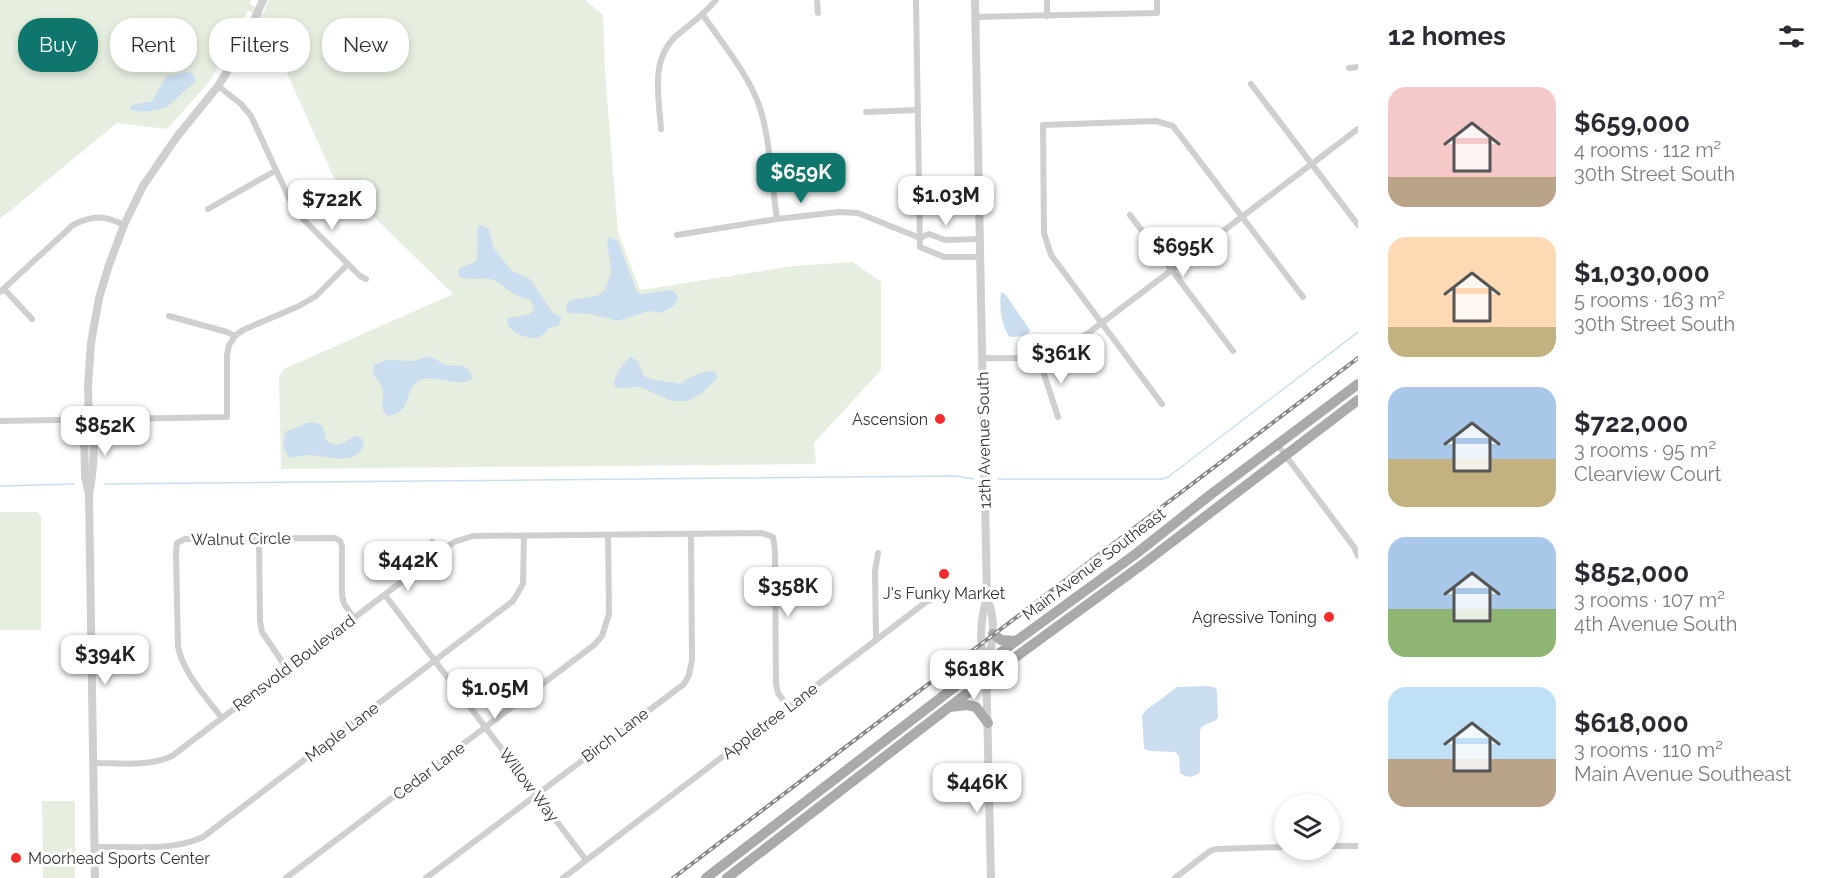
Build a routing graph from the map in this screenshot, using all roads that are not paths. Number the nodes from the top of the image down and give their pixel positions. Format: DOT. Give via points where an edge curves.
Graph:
graph roads {
  1 [pos="263,0"];
  2 [pos="716,0"];
  3 [pos="817,0"];
  4 [pos="916,0"];
  5 [pos="975,0"];
  6 [pos="1047,0"];
  7 [pos="1157,0"];
  8 [pos="818,13"];
  9 [pos="703,15"];
  10 [pos="1047,16"];
  11 [pos="975,17"];
  12 [pos="1358,67"];
  13 [pos="1349,68"];
  14 [pos="1251,84"];
  15 [pos="218,86"];
  16 [pos="918,110"];
  17 [pos="866,112"];
  18 [pos="660,129"];
  19 [pos="1358,129"];
  20 [pos="1312,164"];
  21 [pos="275,171"];
  22 [pos="208,209"];
  23 [pos="1130,215"];
  24 [pos="1242,217"];
  25 [pos="777,219"];
  26 [pos="124,225"];
  27 [pos="1358,225"];
  28 [pos="676,235"];
  29 [pos="920,238"];
  30 [pos="979,239"];
  31 [pos="980,256"];
  32 [pos="348,264"];
  33 [pos="1172,271"];
  34 [pos="366,279"];
  35 [pos="2,291"];
  36 [pos="1303,297"];
  37 [pos="169,316"];
  38 [pos="32,319"];
  39 [pos="1102,324"];
  40 [pos="235,336"];
  41 [pos="1233,351"];
  42 [pos="1043,356"];
  43 [pos="982,358"];
  44 [pos="1358,384"];
  45 [pos="1358,400"];
  46 [pos="1162,404"];
  47 [pos="1058,417"];
  48 [pos="89,420"];
  49 [pos="0,421"];
  50 [pos="1277,444"];
  51 [pos="1286,454"];
  52 [pos="691,534"];
  53 [pos="608,535"];
  54 [pos="524,536"];
  55 [pos="259,539"];
  56 [pos="432,542"];
  57 [pos="440,553"];
  58 [pos="878,553"];
  59 [pos="1358,556"];
  60 [pos="385,595"];
  61 [pos="987,595"];
  62 [pos="354,618"];
  63 [pos="993,634"];
  64 [pos="876,640"];
  65 [pos="1016,641"];
  66 [pos="436,662"];
  67 [pos="987,663"];
  68 [pos="287,669"];
  69 [pos="987,678"];
  70 [pos="788,707"];
  71 [pos="950,707"];
  72 [pos="222,718"];
  73 [pos="988,723"];
  74 [pos="486,728"];
  75 [pos="93,763"];
  76 [pos="536,794"];
  77 [pos="1340,846"];
  78 [pos="1358,846"];
  79 [pos="94,847"];
  80 [pos="1274,847"];
  81 [pos="586,860"];
  82 [pos="95,878"];
  83 [pos="286,878"];
  84 [pos="426,878"];
  85 [pos="563,878"];
  86 [pos="706,878"];
  87 [pos="727,878"];
  88 [pos="991,878"];
  89 [pos="1175,878"];
  1 -- 15 [label="street" via="242,48"];
  2 -- 9 [label="street"];
  3 -- 8 [label="street"];
  4 -- 16 [label="street"];
  5 -- 11 [label="street, 12th Avenue South"];
  6 -- 10 [label="street"];
  7 -- 10 [label="street" via="1157,13"];
  9 -- 18 [label="street" via="675,38 661,56"];
  9 -- 25 [label="street" via="759,106"];
  10 -- 11 [label="street"];
  11 -- 30 [label="street, 12th Avenue South"];
  12 -- 13 [label="street"];
  14 -- 20 [label="street"];
  15 -- 21 [label="street" via="251,116"];
  15 -- 26 [label="street" via="143,186"];
  16 -- 17 [label="street"];
  16 -- 29 [label="street"];
  19 -- 20 [label="street"];
  20 -- 24 [label="street"];
  20 -- 27 [label="street"];
  21 -- 22 [label="street"];
  21 -- 32 [label="street" via="295,211"];
  23 -- 33 [label="street"];
  24 -- 33 [label="street"];
  24 -- 36 [label="street"];
  24 -- 39 [label="street" via="1173,126 1164,122 1043,125 1046,244"];
  25 -- 28 [label="street"];
  25 -- 29 [label="street" via="858,213"];
  26 -- 35 [label="street" via="98,216 73,225"];
  26 -- 48 [label="street" via="102,287 91,343"];
  29 -- 30 [label="street" via="929,234 945,240"];
  29 -- 31 [label="street" via="920,247 944,257"];
  30 -- 31 [label="street, 12th Avenue South"];
  31 -- 43 [label="street, 12th Avenue South"];
  32 -- 34 [label="street"];
  32 -- 40 [label="street" via="316,296"];
  33 -- 39 [label="street"];
  33 -- 41 [label="street"];
  35 -- 38 [label="street"];
  37 -- 40 [label="street"];
  39 -- 42 [label="street" via="1065,350"];
  39 -- 46 [label="street"];
  40 -- 48 [label="street" via="227,355 227,417"];
  42 -- 43 [label="street"];
  42 -- 47 [label="street" via="1044,374"];
  43 -- 61 [label="street, 12th Avenue South"];
  44 -- 50 [label="main road, Main Avenue Southeast"];
  45 -- 51 [label="main road, Main Avenue Southeast"];
  48 -- 49 [label="street"];
  48 -- 75 [label="street" via="84,428 84,458 89,495"];
  50 -- 51 [label="street"];
  50 -- 65 [label="main road, Main Avenue Southeast"];
  51 -- 59 [label="street"];
  51 -- 69 [label="main road, Main Avenue Southeast"];
  52 -- 53 [label="street, Rensvold Boulevard"];
  52 -- 70 [label="street, Rensvold Boulevard" via="762,533 773,537 776,684"];
  52 -- 76 [label="street, Birch Lane" via="692,660 684,684"];
  53 -- 54 [label="street, Rensvold Boulevard"];
  53 -- 74 [label="street, Cedar Lane" via="609,614 602,636"];
  54 -- 57 [label="street, Rensvold Boulevard" via="473,536 454,542"];
  54 -- 66 [label="street, Maple Lane" via="523,584 513,602"];
  55 -- 62 [label="street, Walnut Circle" via="340,541 344,604"];
  55 -- 68 [label="street" via="262,632"];
  55 -- 72 [label="street, Walnut Circle" via="185,539 177,543 180,658"];
  56 -- 57 [label="street"];
  57 -- 60 [label="street, Rensvold Boulevard"];
  58 -- 64 [label="street"];
  60 -- 62 [label="street, Rensvold Boulevard"];
  60 -- 66 [label="street, Willow Way"];
  61 -- 63 [label="street"];
  61 -- 64 [label="street, Appletree Lane" via="948,592 938,596"];
  61 -- 67 [label="street, 12th Avenue South" via="982,610 983,656"];
  62 -- 68 [label="street, Rensvold Boulevard"];
  63 -- 65 [label="main road" via="1001,640"];
  63 -- 67 [label="street"];
  64 -- 70 [label="street, Appletree Lane"];
  65 -- 67 [label="main road, Main Avenue Southeast"];
  66 -- 74 [label="street, Willow Way"];
  66 -- 79 [label="street, Maple Lane" via="203,837 171,846"];
  67 -- 69 [label="street, 12th Avenue South"];
  67 -- 86 [label="main road, Main Avenue Southeast"];
  68 -- 72 [label="street, Rensvold Boulevard"];
  69 -- 71 [label="main road, Main Avenue Southeast"];
  69 -- 73 [label="street, 12th Avenue South"];
  70 -- 81 [label="street, Appletree Lane"];
  71 -- 73 [label="main road" via="976,707"];
  71 -- 87 [label="main road, Main Avenue Southeast"];
  72 -- 75 [label="street, Rensvold Boulevard" via="163,760"];
  73 -- 88 [label="street, 12th Avenue South"];
  74 -- 76 [label="street, Willow Way"];
  74 -- 83 [label="street, Cedar Lane"];
  75 -- 79 [label="street"];
  76 -- 81 [label="street, Willow Way"];
  76 -- 84 [label="street, Birch Lane"];
  77 -- 78 [label="street"];
  79 -- 82 [label="street"];
  80 -- 89 [label="street" via="1216,849"];
  81 -- 85 [label="street, Appletree Lane"];
}
